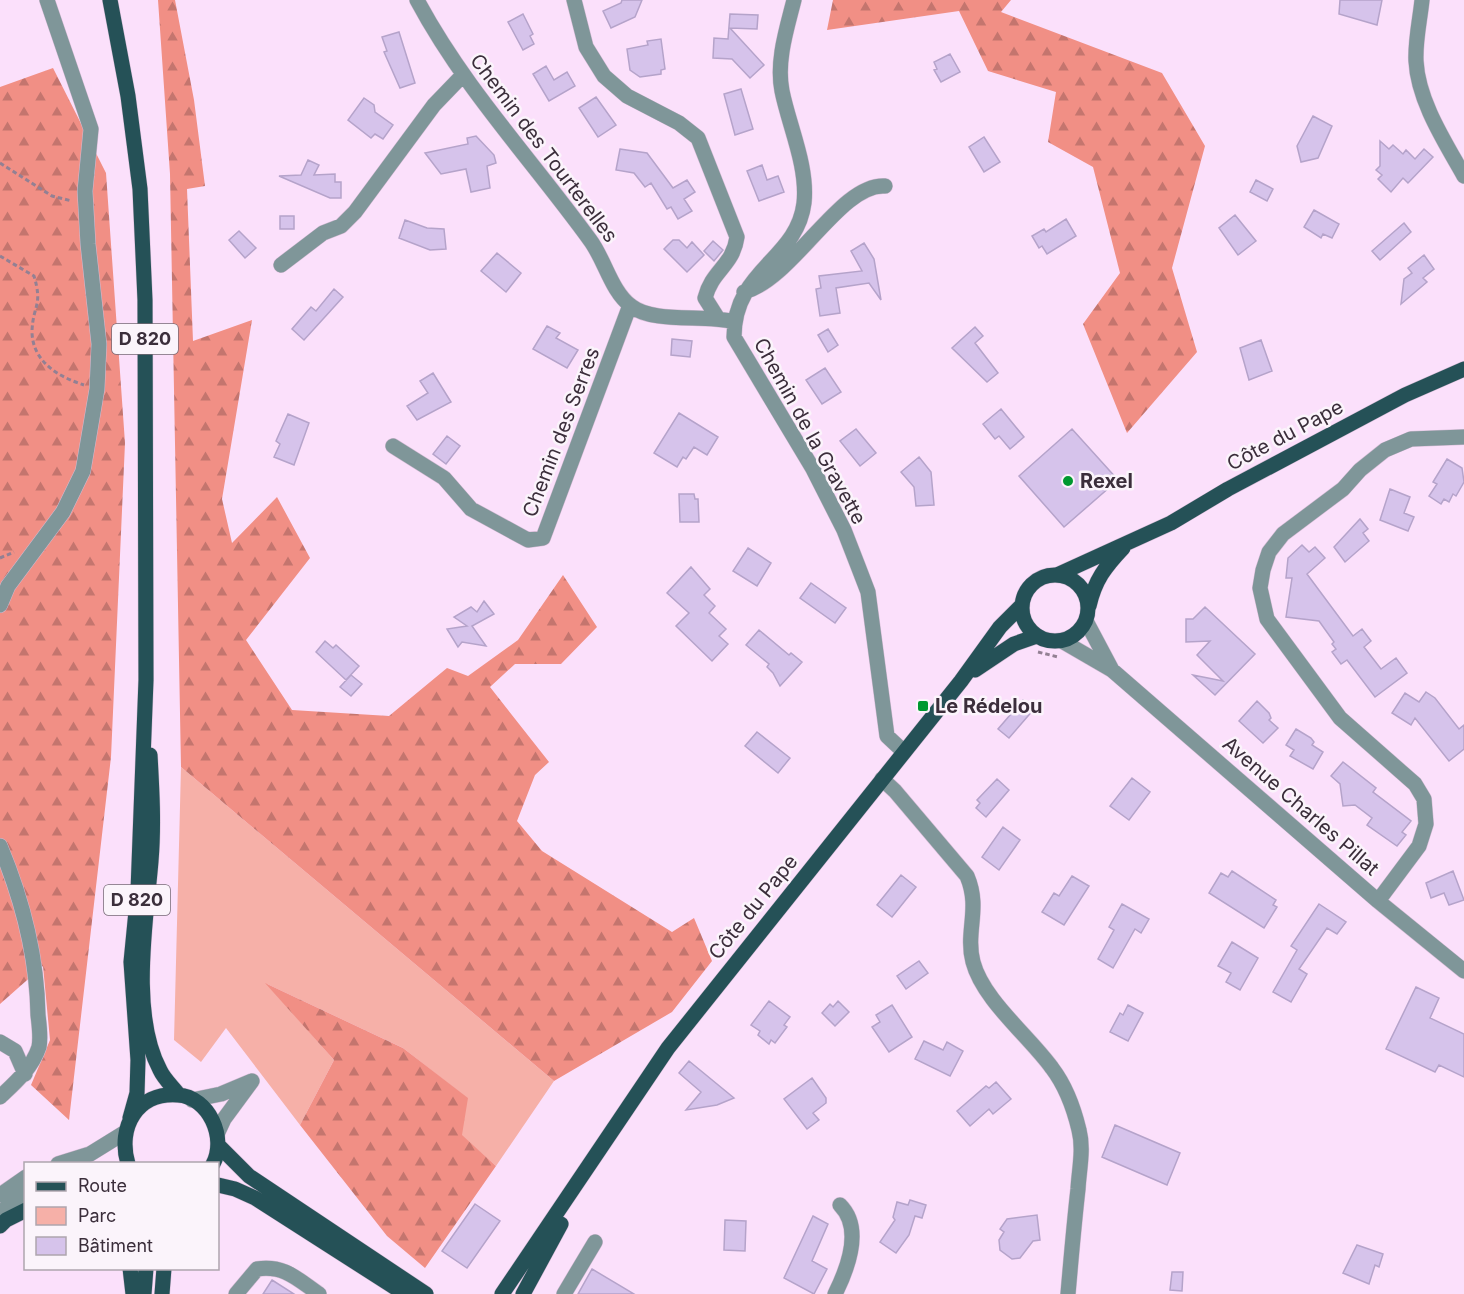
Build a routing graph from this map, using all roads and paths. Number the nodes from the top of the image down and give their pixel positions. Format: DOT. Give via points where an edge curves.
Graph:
graph roads {
  1 [pos="46,0"];
  2 [pos="110,0"];
  3 [pos="417,0"];
  4 [pos="574,0"];
  5 [pos="794,0"];
  6 [pos="1422,0"];
  7 [pos="462,76"];
  8 [pos="0,163"];
  9 [pos="1464,177"];
  10 [pos="885,186"];
  11 [pos="86,204"];
  12 [pos="0,256"];
  13 [pos="281,265"];
  14 [pos="744,292"];
  15 [pos="630,305"];
  16 [pos="717,317"];
  17 [pos="734,322"];
  18 [pos="1464,369"];
  19 [pos="97,389"];
  20 [pos="1464,437"];
  21 [pos="393,446"];
  22 [pos="1128,543"];
  23 [pos="1059,574"];
  24 [pos="1022,604"];
  25 [pos="0,605"];
  26 [pos="1087,615"];
  27 [pos="1037,636"];
  28 [pos="1062,640"];
  29 [pos="1029,652"];
  30 [pos="1062,658"];
  31 [pos="1112,670"];
  32 [pos="146,680"];
  33 [pos="961,681"];
  34 [pos="904,752"];
  35 [pos="882,779"];
  36 [pos="0,846"];
  37 [pos="1378,901"];
  38 [pos="1464,971"];
  39 [pos="0,1042"];
  40 [pos="25,1074"];
  41 [pos="0,1097"];
  42 [pos="186,1098"];
  43 [pos="127,1126"];
  44 [pos="218,1138"];
  45 [pos="64,1162"];
  46 [pos="127,1162"];
  47 [pos="213,1162"];
  48 [pos="588,1167"];
  49 [pos="24,1179"];
  50 [pos="219,1185"];
  51 [pos="24,1194"];
  52 [pos="0,1195"];
  53 [pos="840,1205"];
  54 [pos="24,1211"];
  55 [pos="0,1213"];
  56 [pos="0,1226"];
  57 [pos="595,1242"];
  58 [pos="130,1270"];
  59 [pos="146,1270"];
  60 [pos="164,1270"];
  61 [pos="132,1294"];
  62 [pos="144,1294"];
  63 [pos="162,1294"];
  64 [pos="236,1294"];
  65 [pos="319,1294"];
  66 [pos="405,1294"];
  67 [pos="426,1294"];
  68 [pos="502,1294"];
  69 [pos="523,1294"];
  70 [pos="564,1294"];
  71 [pos="835,1294"];
  72 [pos="1068,1294"];
  1 -- 11 [label="street" via="91,129"];
  2 -- 32 [label="main road, D 820" via="128,96 140,200 145,324"];
  3 -- 7 [label="street, Chemin des Tourterelles"];
  4 -- 16 [label="street" via="586,47 604,76 627,96 679,123 698,138 737,237 735,253 709,283 705,298"];
  5 -- 14 [label="street, Chemin de la Gravette" via="783,43 781,88 804,180 804,203 799,224 787,244"];
  6 -- 9 [label="street" via="1416,61 1421,84 1431,116"];
  7 -- 13 [label="street" via="434,105 354,212 340,226 323,233"];
  7 -- 15 [label="street, Chemin des Tourterelles" via="592,243"];
  8 -- 11 [label="path" via="52,196"];
  10 -- 14 [label="street" via="877,185 853,197 759,288"];
  11 -- 19 [label="street" via="99,345"];
  12 -- 19 [label="path" via="34,276 40,295 32,332 39,356 58,377"];
  14 -- 17 [label="street, Chemin de la Gravette"];
  15 -- 16 [label="street" via="642,313"];
  15 -- 21 [label="street, Chemin des Serres" via="543,538 528,540 471,509 444,478"];
  16 -- 17 [label="street"];
  17 -- 34 [label="street, Chemin de la Gravette" via="734,337 813,469 848,539 868,592 887,736"];
  18 -- 22 [label="main road, Côte du Pape" via="1405,395"];
  19 -- 25 [label="street" via="83,471 63,512 8,586"];
  20 -- 37 [label="street" via="1411,439 1385,450 1343,489 1283,534 1269,552 1263,570 1260,588 1267,619 1340,718 1415,784 1424,799 1426,824 1419,846"];
  22 -- 23 [label="main road, Côte du Pape"];
  22 -- 26 [label="main road, Côte du Pape" via="1100,574"];
  23 -- 24 [label="main road" via="1039,579 1030,586"];
  23 -- 26 [label="main road" via="1078,584 1088,599"];
  24 -- 27 [label="main road" via="1025,622"];
  24 -- 33 [label="main road, Côte du Pape"];
  26 -- 28 [label="main road" via="1080,630"];
  26 -- 31 [label="street, Avenue Charles Pillat"];
  27 -- 28 [label="main road"];
  27 -- 33 [label="main road, Côte du Pape" via="993,656"];
  28 -- 31 [label="street, Avenue Charles Pillat"];
  29 -- 30 [label="path"];
  31 -- 37 [label="street, Avenue Charles Pillat"];
  32 -- 42 [label="main road, D 820" via="152,857 142,955 144,1009 160,1070"];
  32 -- 43 [label="main road, D 820" via="138,891 131,962 137,1093"];
  33 -- 34 [label="main road, Côte du Pape"];
  34 -- 35 [label="main road, Côte du Pape"];
  35 -- 48 [label="main road, Côte du Pape" via="668,1048"];
  35 -- 72 [label="street" via="967,876 975,905 973,962 991,994 1053,1069 1067,1096 1080,1132 1081,1156"];
  36 -- 40 [label="street" via="33,942 39,1046"];
  37 -- 38 [label="street, Avenue Charles Pillat"];
  39 -- 40 [label="street" via="15,1051"];
  40 -- 41 [label="street"];
  42 -- 43 [label="main road" via="154,1098 141,1106"];
  42 -- 44 [label="main road" via="209,1115"];
  42 -- 44 [label="street" via="221,1094 252,1081 224,1119"];
  43 -- 45 [label="street" via="90,1154"];
  43 -- 46 [label="main road" via="124,1149"];
  44 -- 47 [label="main road"];
  44 -- 67 [label="main road" via="249,1176"];
  48 -- 68 [label="main road, Côte du Pape"];
  48 -- 69 [label="main road, Côte du Pape"];
  49 -- 52 [label="street"];
  50 -- 66 [label="main road" via="255,1198"];
  51 -- 55 [label="street"];
  53 -- 71 [label="street" via="852,1222 852,1239"];
  54 -- 56 [label="main road"];
  57 -- 70 [label="street"];
  58 -- 61 [label="main road"];
  59 -- 62 [label="main road"];
  60 -- 63 [label="main road"];
  64 -- 65 [label="street" via="257,1269 273,1267"];
}
